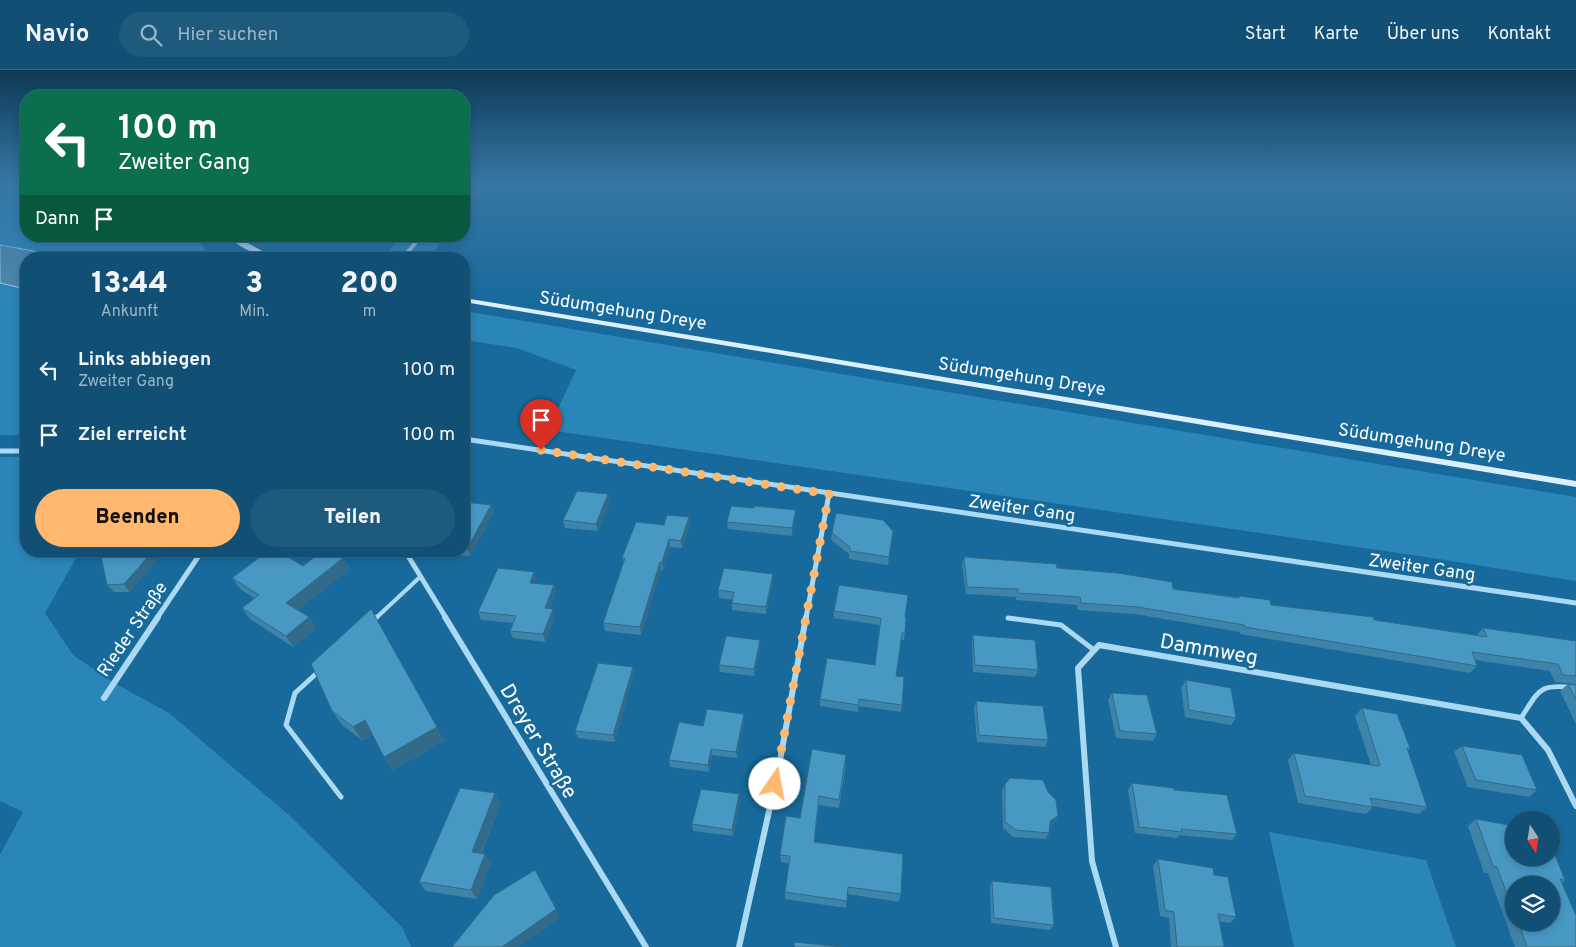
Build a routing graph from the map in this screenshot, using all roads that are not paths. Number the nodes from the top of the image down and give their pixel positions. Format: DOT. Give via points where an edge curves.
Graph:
graph roads {
  1 [pos="239,242"];
  2 [pos="416,242"];
  3 [pos="257,252"];
  4 [pos="408,252"];
  5 [pos="470,301"];
  6 [pos="470,440"];
  7 [pos="0,451"];
  8 [pos="20,451"];
  9 [pos="1576,484"];
  10 [pos="829,494"];
  11 [pos="198,557"];
  12 [pos="408,557"];
  13 [pos="420,577"];
  14 [pos="1576,603"];
  15 [pos="1008,618"];
  16 [pos="365,628"];
  17 [pos="1094,650"];
  18 [pos="323,667"];
  19 [pos="1576,688"];
  20 [pos="104,698"];
  21 [pos="1521,718"];
  22 [pos="341,797"];
  23 [pos="1576,806"];
  24 [pos="646,947"];
  25 [pos="739,947"];
  26 [pos="1116,947"];
  1 -- 3 [label="main road"];
  2 -- 4 [label="street"];
  5 -- 9 [label="main road, Südumgehung Dreye"];
  6 -- 10 [label="street, Zweiter Gang"];
  7 -- 8 [label="street"];
  10 -- 14 [label="street, Zweiter Gang"];
  10 -- 25 [label="street" via="779,766"];
  11 -- 20 [label="street, Rieder Straße"];
  12 -- 13 [label="street, Dreyer Straße"];
  13 -- 16 [label="lane"];
  13 -- 24 [label="street, Dreyer Straße"];
  15 -- 17 [label="lane" via="1061,624"];
  17 -- 21 [label="street, Dammweg" via="1099,645"];
  17 -- 26 [label="street" via="1078,668 1091,852"];
  18 -- 22 [label="lane" via="296,693 286,725"];
  19 -- 21 [label="lane" via="1550,684 1540,689"];
  21 -- 23 [label="street" via="1548,750"];
}
